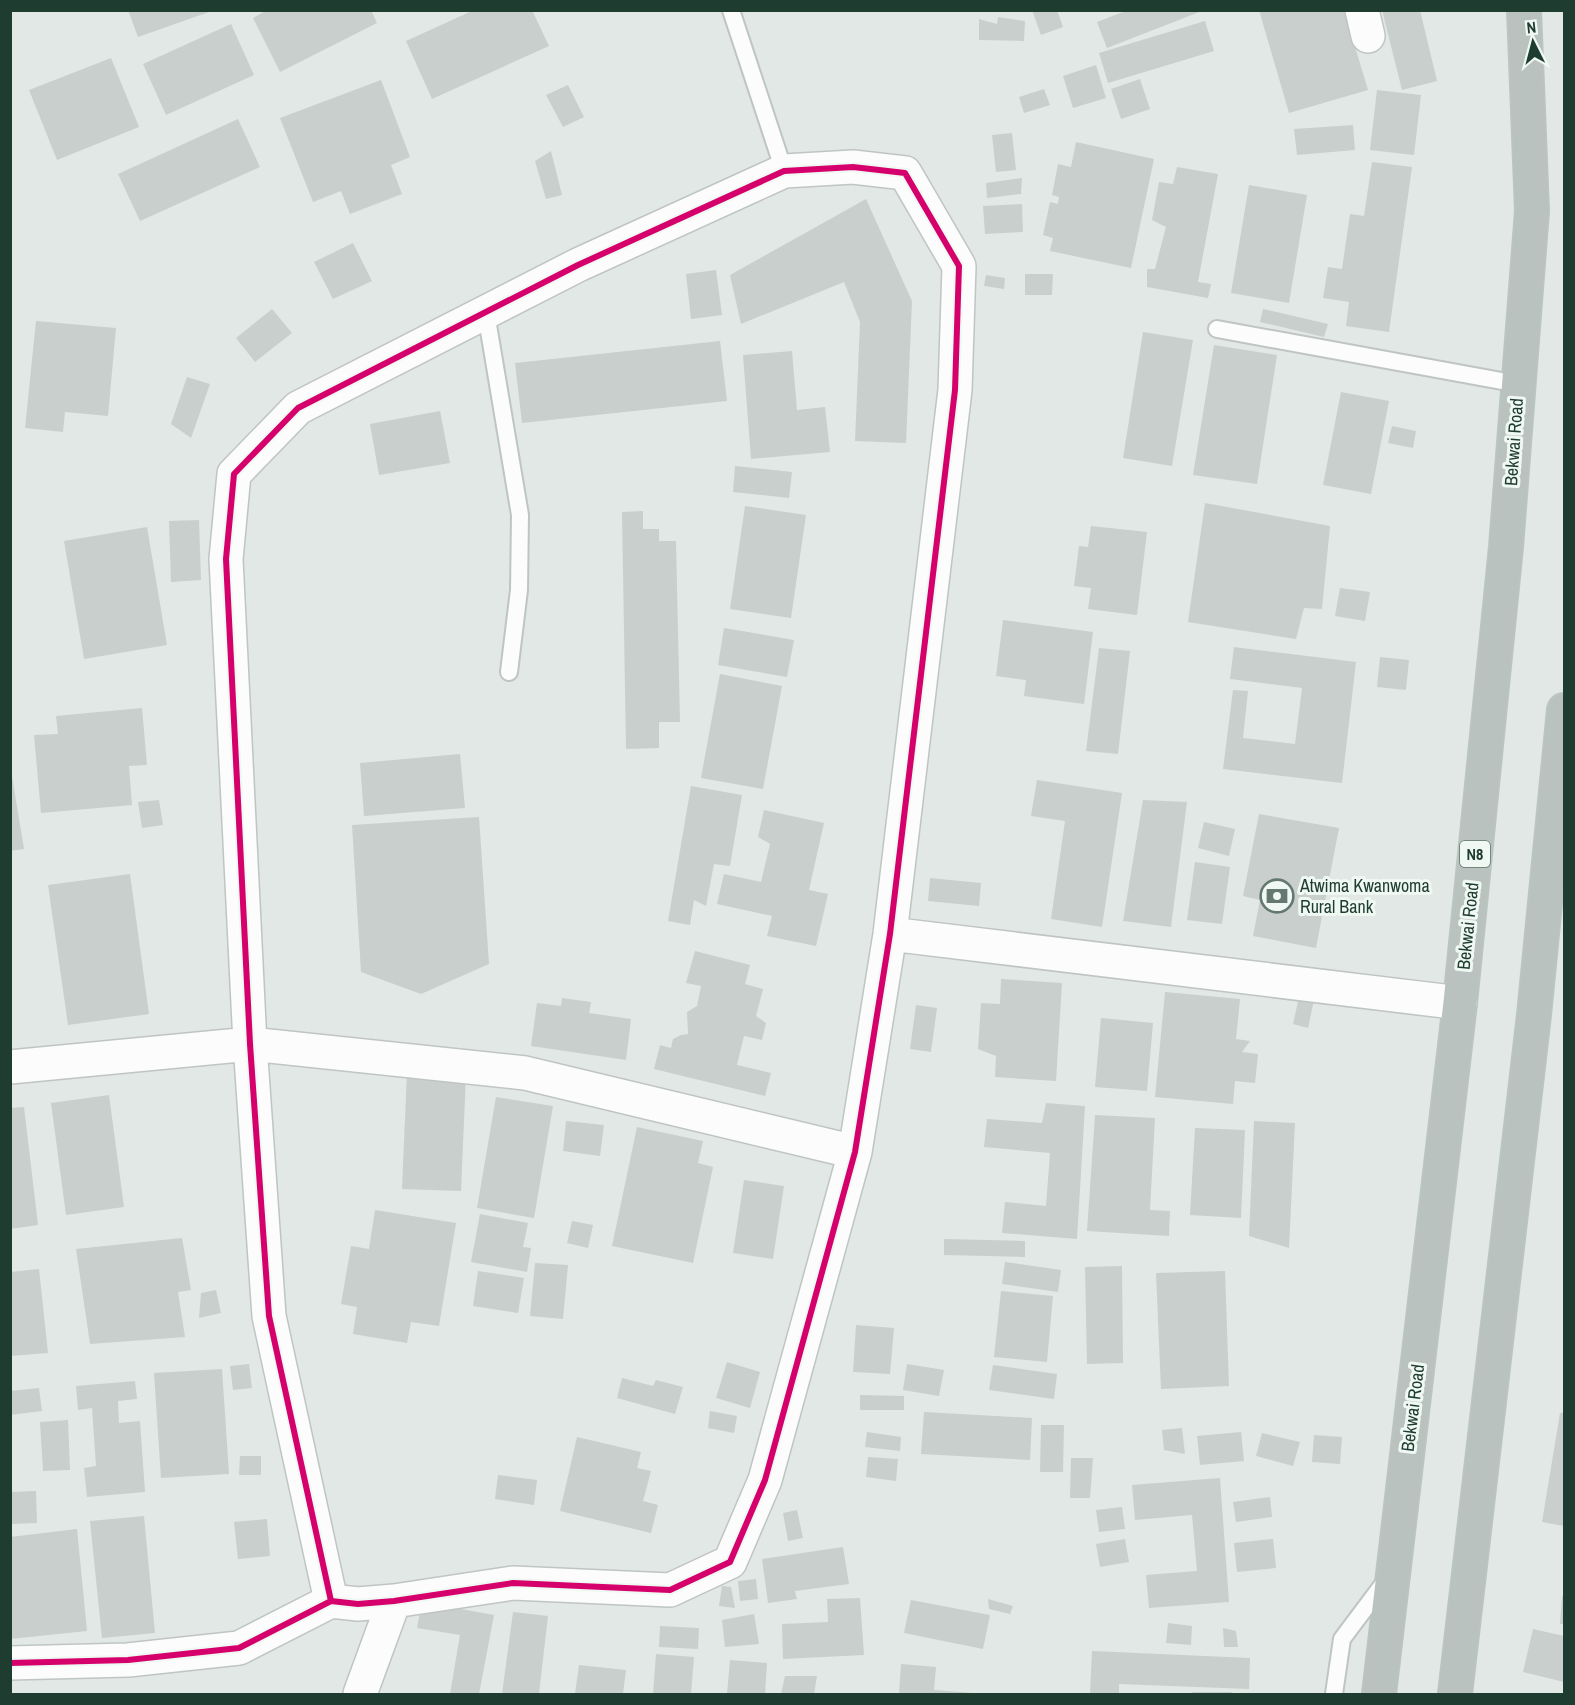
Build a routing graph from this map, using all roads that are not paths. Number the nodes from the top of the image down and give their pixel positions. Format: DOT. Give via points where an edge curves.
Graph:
graph roads {
  1 [pos="731,10"];
  2 [pos="1524,10"];
  3 [pos="784,171"];
  4 [pos="486,313"];
  5 [pos="1217,329"];
  6 [pos="1518,384"];
  7 [pos="509,672"];
  8 [pos="1564,710"];
  9 [pos="890,934"];
  10 [pos="1460,1003"];
  11 [pos="250,1044"];
  12 [pos="10,1067"];
  13 [pos="855,1152"];
  14 [pos="1394,1569"];
  15 [pos="331,1601"];
  16 [pos="394,1601"];
  17 [pos="10,1663"];
  18 [pos="1460,1694"];
  19 [pos="360,1695"];
  20 [pos="1334,1695"];
  21 [pos="1379,1695"];
  1 -- 3 [label="lane"];
  2 -- 6 [label="highway, Bekwai Road / N8" via="1532,211"];
  3 -- 4 [label="street"];
  3 -- 9 [label="street" via="853,168 905,172 959,266 955,390"];
  4 -- 7 [label="lane" via="520,515 519,590"];
  4 -- 11 [label="street" via="298,408 234,474 226,559"];
  5 -- 6 [label="lane"];
  6 -- 10 [label="highway, Bekwai Road / N8"];
  8 -- 18 [label="highway"];
  9 -- 10 [label="street"];
  9 -- 13 [label="street"];
  10 -- 14 [label="highway, Bekwai Road / N8"];
  11 -- 12 [label="street"];
  11 -- 13 [label="street" via="525,1073"];
  11 -- 15 [label="street" via="269,1316"];
  13 -- 16 [label="street" via="765,1480 730,1563 670,1590 513,1583"];
  14 -- 20 [label="lane" via="1342,1639"];
  14 -- 21 [label="highway, Bekwai Road / N8"];
  15 -- 16 [label="street"];
  15 -- 17 [label="street" via="239,1648 128,1660"];
  16 -- 19 [label="street"];
}
